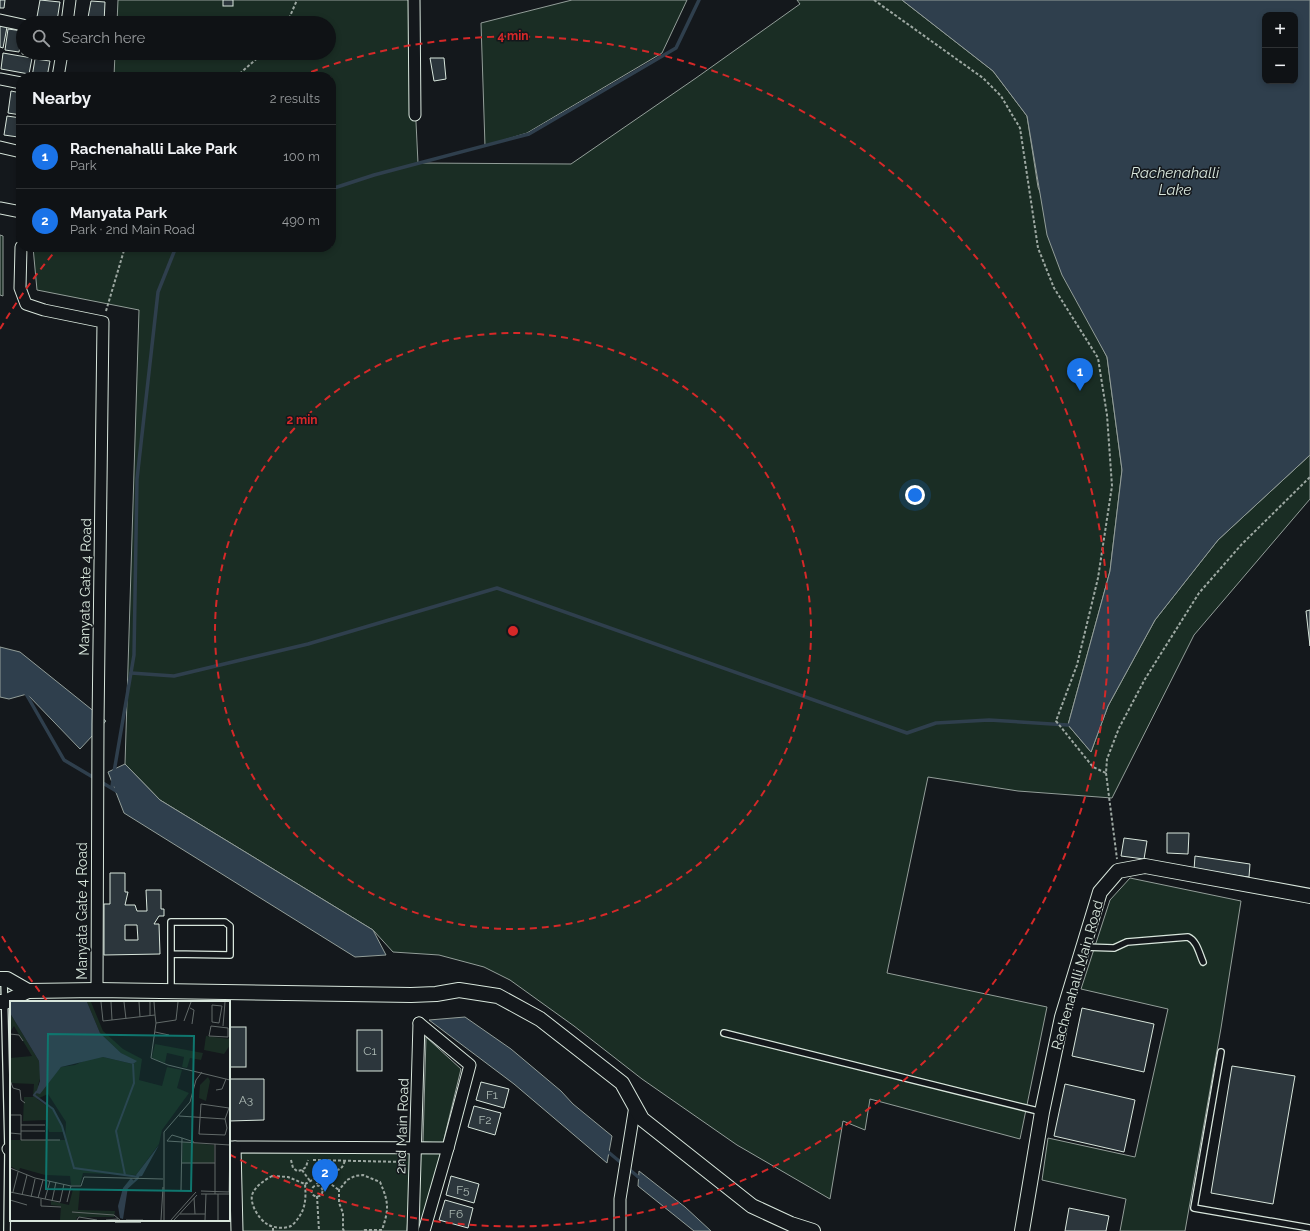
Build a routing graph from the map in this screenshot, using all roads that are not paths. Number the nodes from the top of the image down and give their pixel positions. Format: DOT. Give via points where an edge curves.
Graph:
graph roads {
  1 [pos="70,0"];
  2 [pos="414,0"];
  3 [pos="68,16"];
  4 [pos="0,20"];
  5 [pos="16,23"];
  6 [pos="61,60"];
  7 [pos="59,72"];
  8 [pos="0,79"];
  9 [pos="16,82"];
  10 [pos="416,115"];
  11 [pos="0,147"];
  12 [pos="16,151"];
  13 [pos="0,208"];
  14 [pos="16,211"];
  15 [pos="21,252"];
  16 [pos="1310,896"];
  17 [pos="1084,947"];
  18 [pos="171,954"];
  19 [pos="1203,962"];
  20 [pos="2,979"];
  21 [pos="97,990"];
  22 [pos="28,991"];
  23 [pos="171,991"];
  24 [pos="3,1002"];
  25 [pos="724,1033"];
  26 [pos="1221,1052"];
  27 [pos="635,1106"];
  28 [pos="1042,1112"];
  29 [pos="232,1147"];
  30 [pos="417,1148"];
  31 [pos="448,1148"];
  32 [pos="6,1149"];
  33 [pos="1310,1228"];
  34 [pos="7,1231"];
  35 [pos="237,1231"];
  36 [pos="413,1231"];
  37 [pos="424,1231"];
  38 [pos="620,1231"];
  39 [pos="813,1231"];
  40 [pos="1022,1231"];
  1 -- 3 [label="street"];
  2 -- 10 [label="street"];
  4 -- 5 [label="street"];
  6 -- 7 [label="street"];
  8 -- 9 [label="street"];
  11 -- 12 [label="street"];
  13 -- 14 [label="street"];
  15 -- 21 [label="street, Manyata Gate 4 Road" via="20,288 26,304 103,322"];
  16 -- 17 [label="street, Rachenahalli Main Road" via="1145,866 1118,871 1100,892"];
  17 -- 19 [label="lane" via="1114,948 1127,942 1188,937 1195,943"];
  17 -- 28 [label="street, Rachenahalli Main Road" via="1062,1017"];
  18 -- 18 [label="lane" via="171,922 224,922 230,926 230,955"];
  18 -- 23 [label="lane"];
  20 -- 22 [label="street" via="7,979"];
  20 -- 24 [label="lane"];
  21 -- 22 [label="street"];
  21 -- 23 [label="street"];
  22 -- 24 [label="street"];
  23 -- 27 [label="street" via="429,994 458,990 498,996 540,1019 622,1083"];
  24 -- 32 [label="lane"];
  25 -- 28 [label="lane"];
  26 -- 33 [label="lane" via="1194,1208"];
  27 -- 38 [label="street" via="620,1199"];
  27 -- 39 [label="street" via="642,1118 752,1206 790,1224"];
  28 -- 40 [label="street, Rachenahalli Main Road"];
  29 -- 30 [label="street"];
  29 -- 35 [label="street"];
  30 -- 31 [label="street"];
  30 -- 31 [label="street, 2nd Main Road" via="419,1023 470,1065"];
  30 -- 36 [label="street, 2nd Main Road"];
  31 -- 37 [label="street"];
  32 -- 34 [label="lane"];
}
